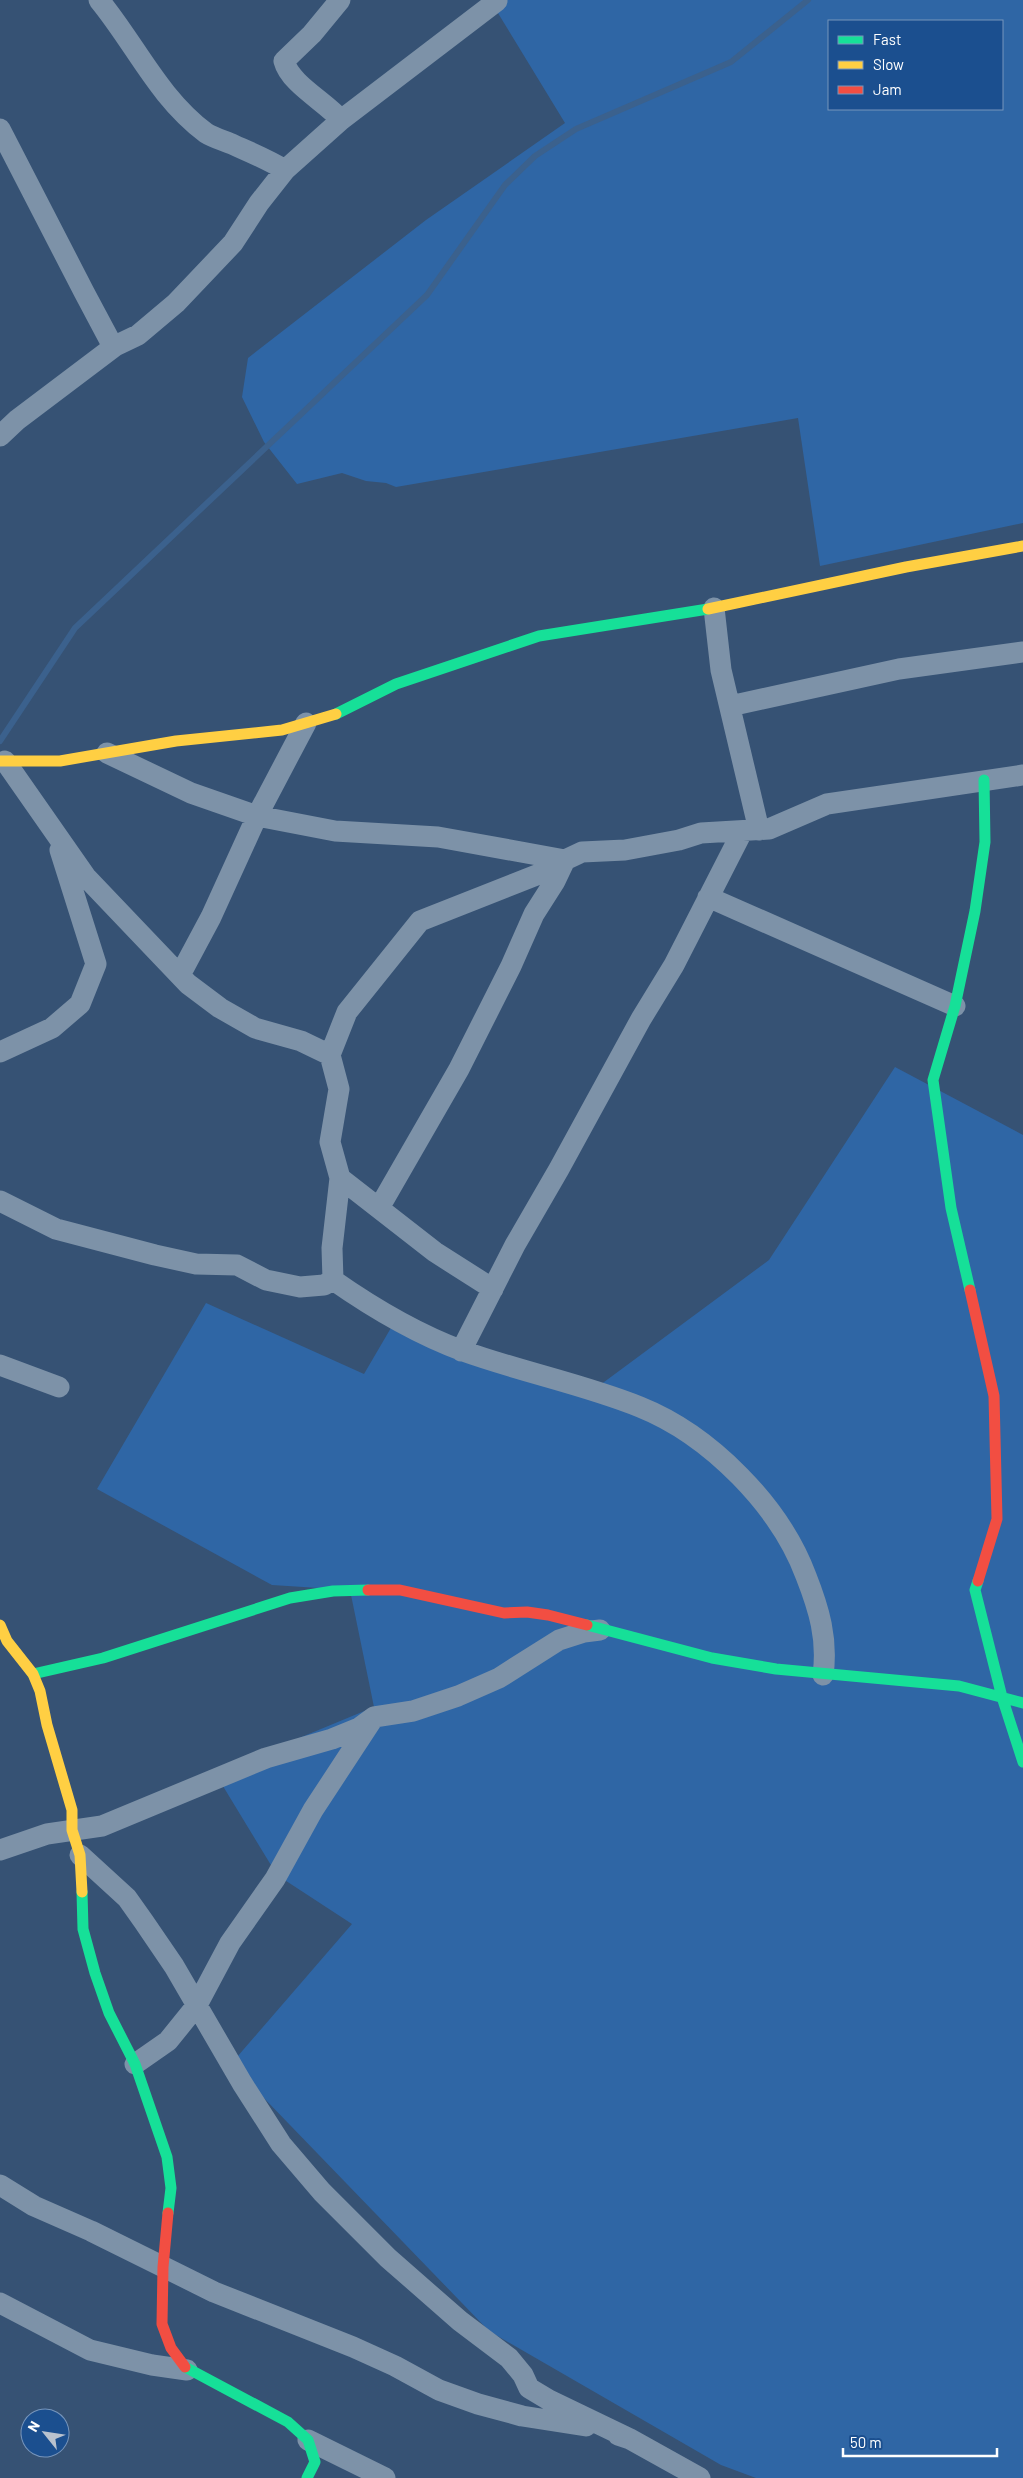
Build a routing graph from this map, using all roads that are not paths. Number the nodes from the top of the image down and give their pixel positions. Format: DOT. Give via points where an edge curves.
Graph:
graph roads {
  1 [pos="99,0"];
  2 [pos="340,0"];
  3 [pos="497,1"];
  4 [pos="341,120"];
  5 [pos="0,129"];
  6 [pos="285,170"];
  7 [pos="115,346"];
  8 [pos="0,436"];
  9 [pos="1023,546"];
  10 [pos="714,608"];
  11 [pos="1023,652"];
  12 [pos="730,706"];
  13 [pos="306,723"];
  14 [pos="107,753"];
  15 [pos="2,761"];
  16 [pos="1023,775"];
  17 [pos="984,780"];
  18 [pos="257,816"];
  19 [pos="751,831"];
  20 [pos="54,833"];
  21 [pos="564,862"];
  22 [pos="708,897"];
  23 [pos="180,975"];
  24 [pos="955,1006"];
  25 [pos="0,1052"];
  26 [pos="330,1055"];
  27 [pos="340,1178"];
  28 [pos="0,1201"];
  29 [pos="379,1208"];
  30 [pos="334,1280"];
  31 [pos="494,1289"];
  32 [pos="461,1351"];
  33 [pos="0,1365"];
  34 [pos="59,1388"];
  35 [pos="0,1625"];
  36 [pos="602,1630"];
  37 [pos="33,1674"];
  38 [pos="823,1675"];
  39 [pos="1002,1697"];
  40 [pos="1023,1703"];
  41 [pos="374,1717"];
  42 [pos="1023,1762"];
  43 [pos="72,1830"];
  44 [pos="0,1850"];
  45 [pos="80,1855"];
  46 [pos="197,2005"];
  47 [pos="135,2064"];
  48 [pos="0,2185"];
  49 [pos="163,2267"];
  50 [pos="0,2303"];
  51 [pos="187,2370"];
  52 [pos="630,2439"];
  53 [pos="308,2440"];
  54 [pos="306,2478"];
  55 [pos="385,2478"];
  56 [pos="700,2478"];
  1 -- 6 [label="street" via="117,21 161,90 182,112 208,134"];
  2 -- 4 [label="street" via="284,61 297,81"];
  3 -- 4 [label="street"];
  4 -- 6 [label="street"];
  5 -- 7 [label="street"];
  6 -- 7 [label="street" via="233,243 176,303 138,335"];
  7 -- 8 [label="street"];
  9 -- 10 [label="street"];
  10 -- 12 [label="street" via="721,670"];
  10 -- 13 [label="street" via="539,636 396,684 333,715"];
  11 -- 12 [label="street" via="899,669"];
  12 -- 19 [label="street"];
  13 -- 14 [label="street" via="282,730 176,741"];
  13 -- 18 [label="street"];
  14 -- 15 [label="street" via="60,761"];
  14 -- 18 [label="street" via="191,793"];
  15 -- 20 [label="street"];
  16 -- 17 [label="street"];
  17 -- 19 [label="street" via="827,804 769,829"];
  17 -- 24 [label="street" via="985,842 976,911"];
  18 -- 21 [label="street" via="335,831 438,837"];
  18 -- 23 [label="street" via="211,917"];
  19 -- 21 [label="street" via="701,833 625,850 582,852"];
  19 -- 22 [label="street"];
  20 -- 23 [label="street" via="91,882"];
  20 -- 25 [label="street" via="96,964 80,1004 52,1028"];
  21 -- 26 [label="street" via="420,921 347,1012"];
  21 -- 29 [label="street" via="534,914 459,1069"];
  22 -- 24 [label="street"];
  22 -- 31 [label="street" via="674,966 515,1245"];
  23 -- 26 [label="street" via="220,1008 255,1028 301,1041"];
  24 -- 39 [label="street" via="933,1080 951,1208 994,1396 997,1519 975,1590"];
  26 -- 27 [label="street" via="339,1089 330,1142"];
  27 -- 29 [label="street"];
  27 -- 30 [label="street" via="332,1248"];
  28 -- 30 [label="street" via="56,1229 155,1255 196,1264 236,1265 266,1280 300,1287 324,1285"];
  29 -- 31 [label="street" via="435,1252"];
  30 -- 32 [label="street" via="374,1308"];
  31 -- 32 [label="street"];
  32 -- 38 [label="street" via="641,1408 694,1437 737,1474 773,1514 798,1554 820,1614 826,1653"];
  33 -- 34 [label="street"];
  35 -- 37 [label="street" via="7,1641"];
  36 -- 37 [label="street" via="548,1615 504,1613 400,1590 333,1591 290,1598 111,1656"];
  36 -- 38 [label="street" via="712,1658"];
  36 -- 41 [label="street" via="559,1640 498,1678 458,1696 413,1711"];
  37 -- 43 [label="street" via="72,1810"];
  38 -- 39 [label="street" via="959,1686"];
  39 -- 40 [label="street"];
  39 -- 42 [label="street"];
  41 -- 43 [label="street" via="359,1728 332,1739 266,1758 102,1826"];
  41 -- 46 [label="street" via="313,1810 275,1879 241,1924"];
  43 -- 44 [label="street" via="47,1834"];
  43 -- 45 [label="street"];
  45 -- 46 [label="street" via="127,1898"];
  45 -- 47 [label="street" via="83,1929 109,2013"];
  46 -- 47 [label="street" via="168,2041"];
  46 -- 52 [label="street" via="281,2144 322,2192 388,2258 460,2322 509,2358 529,2388"];
  47 -- 49 [label="street" via="167,2157 171,2188"];
  48 -- 49 [label="street" via="34,2206"];
  49 -- 51 [label="street" via="162,2324 170,2348"];
  49 -- 52 [label="street" via="214,2292 395,2366 439,2390 522,2416 578,2424"];
  50 -- 51 [label="street" via="90,2350"];
  51 -- 53 [label="street" via="288,2422"];
  52 -- 56 [label="street"];
  53 -- 54 [label="street" via="315,2462"];
  53 -- 55 [label="street"];
}
